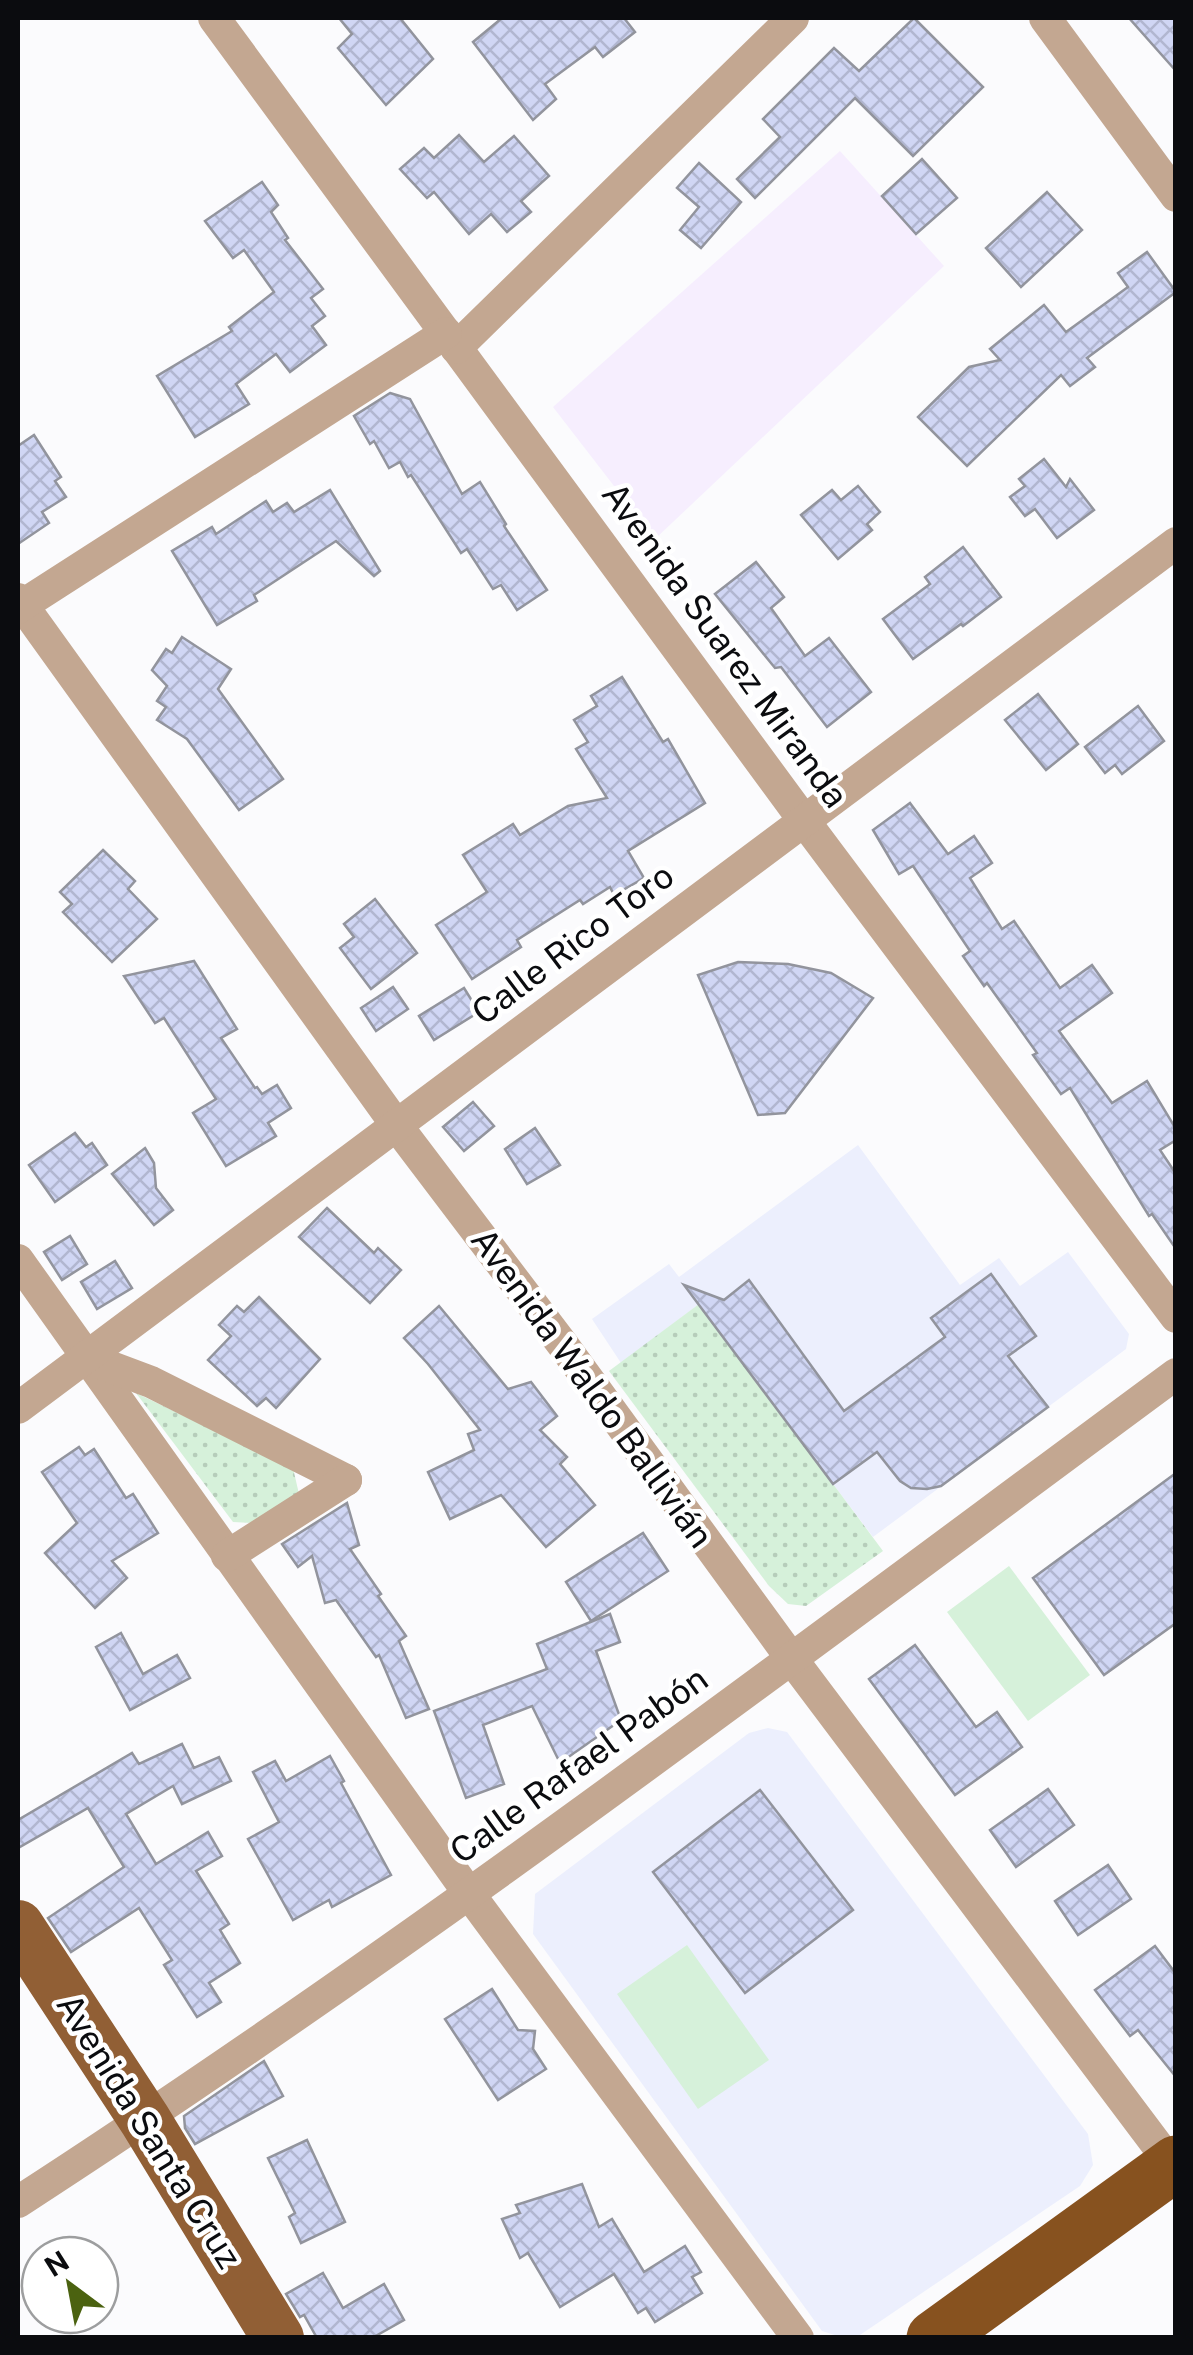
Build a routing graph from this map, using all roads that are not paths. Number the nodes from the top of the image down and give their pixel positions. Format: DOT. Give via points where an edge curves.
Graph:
graph roads {
  1 [pos="214,18"];
  2 [pos="792,18"];
  3 [pos="1045,18"];
  4 [pos="1176,196"];
  5 [pos="451,341"];
  6 [pos="1176,543"];
  7 [pos="19,604"];
  8 [pos="805,822"];
  9 [pos="397,1126"];
  10 [pos="18,1260"];
  11 [pos="1176,1317"];
  12 [pos="87,1358"];
  13 [pos="1176,1374"];
  14 [pos="18,1408"];
  15 [pos="228,1556"];
  16 [pos="791,1658"];
  17 [pos="470,1895"];
  18 [pos="18,1926"];
  19 [pos="145,2120"];
  20 [pos="1174,2166"];
  21 [pos="18,2202"];
  22 [pos="278,2338"];
  23 [pos="798,2338"];
  24 [pos="934,2338"];
  1 -- 5 [label="street, Avenida Suarez Miranda"];
  2 -- 5 [label="street"];
  3 -- 4 [label="street"];
  5 -- 7 [label="street"];
  5 -- 8 [label="street, Avenida Suarez Miranda"];
  6 -- 8 [label="street, Calle Rico Toro"];
  7 -- 9 [label="street, Avenida Waldo Ballivián"];
  8 -- 9 [label="street, Calle Rico Toro"];
  8 -- 11 [label="street, Avenida Suarez Miranda"];
  9 -- 12 [label="street, Calle Rico Toro"];
  9 -- 16 [label="street, Avenida Waldo Ballivián"];
  10 -- 12 [label="street"];
  12 -- 14 [label="street, Calle Rico Toro"];
  12 -- 15 [label="street"];
  12 -- 15 [label="street" via="151,1382 346,1480"];
  13 -- 16 [label="street, Calle Rafael Pabón"];
  15 -- 17 [label="street"];
  16 -- 17 [label="street, Calle Rafael Pabón"];
  16 -- 20 [label="street, Avenida Waldo Ballivián"];
  17 -- 19 [label="street, Calle Rafael Pabón"];
  17 -- 23 [label="street"];
  18 -- 19 [label="main road, Avenida Santa Cruz"];
  19 -- 21 [label="street, Calle Rafael Pabón"];
  19 -- 22 [label="main road, Avenida Santa Cruz"];
  20 -- 24 [label="highway"];
}
